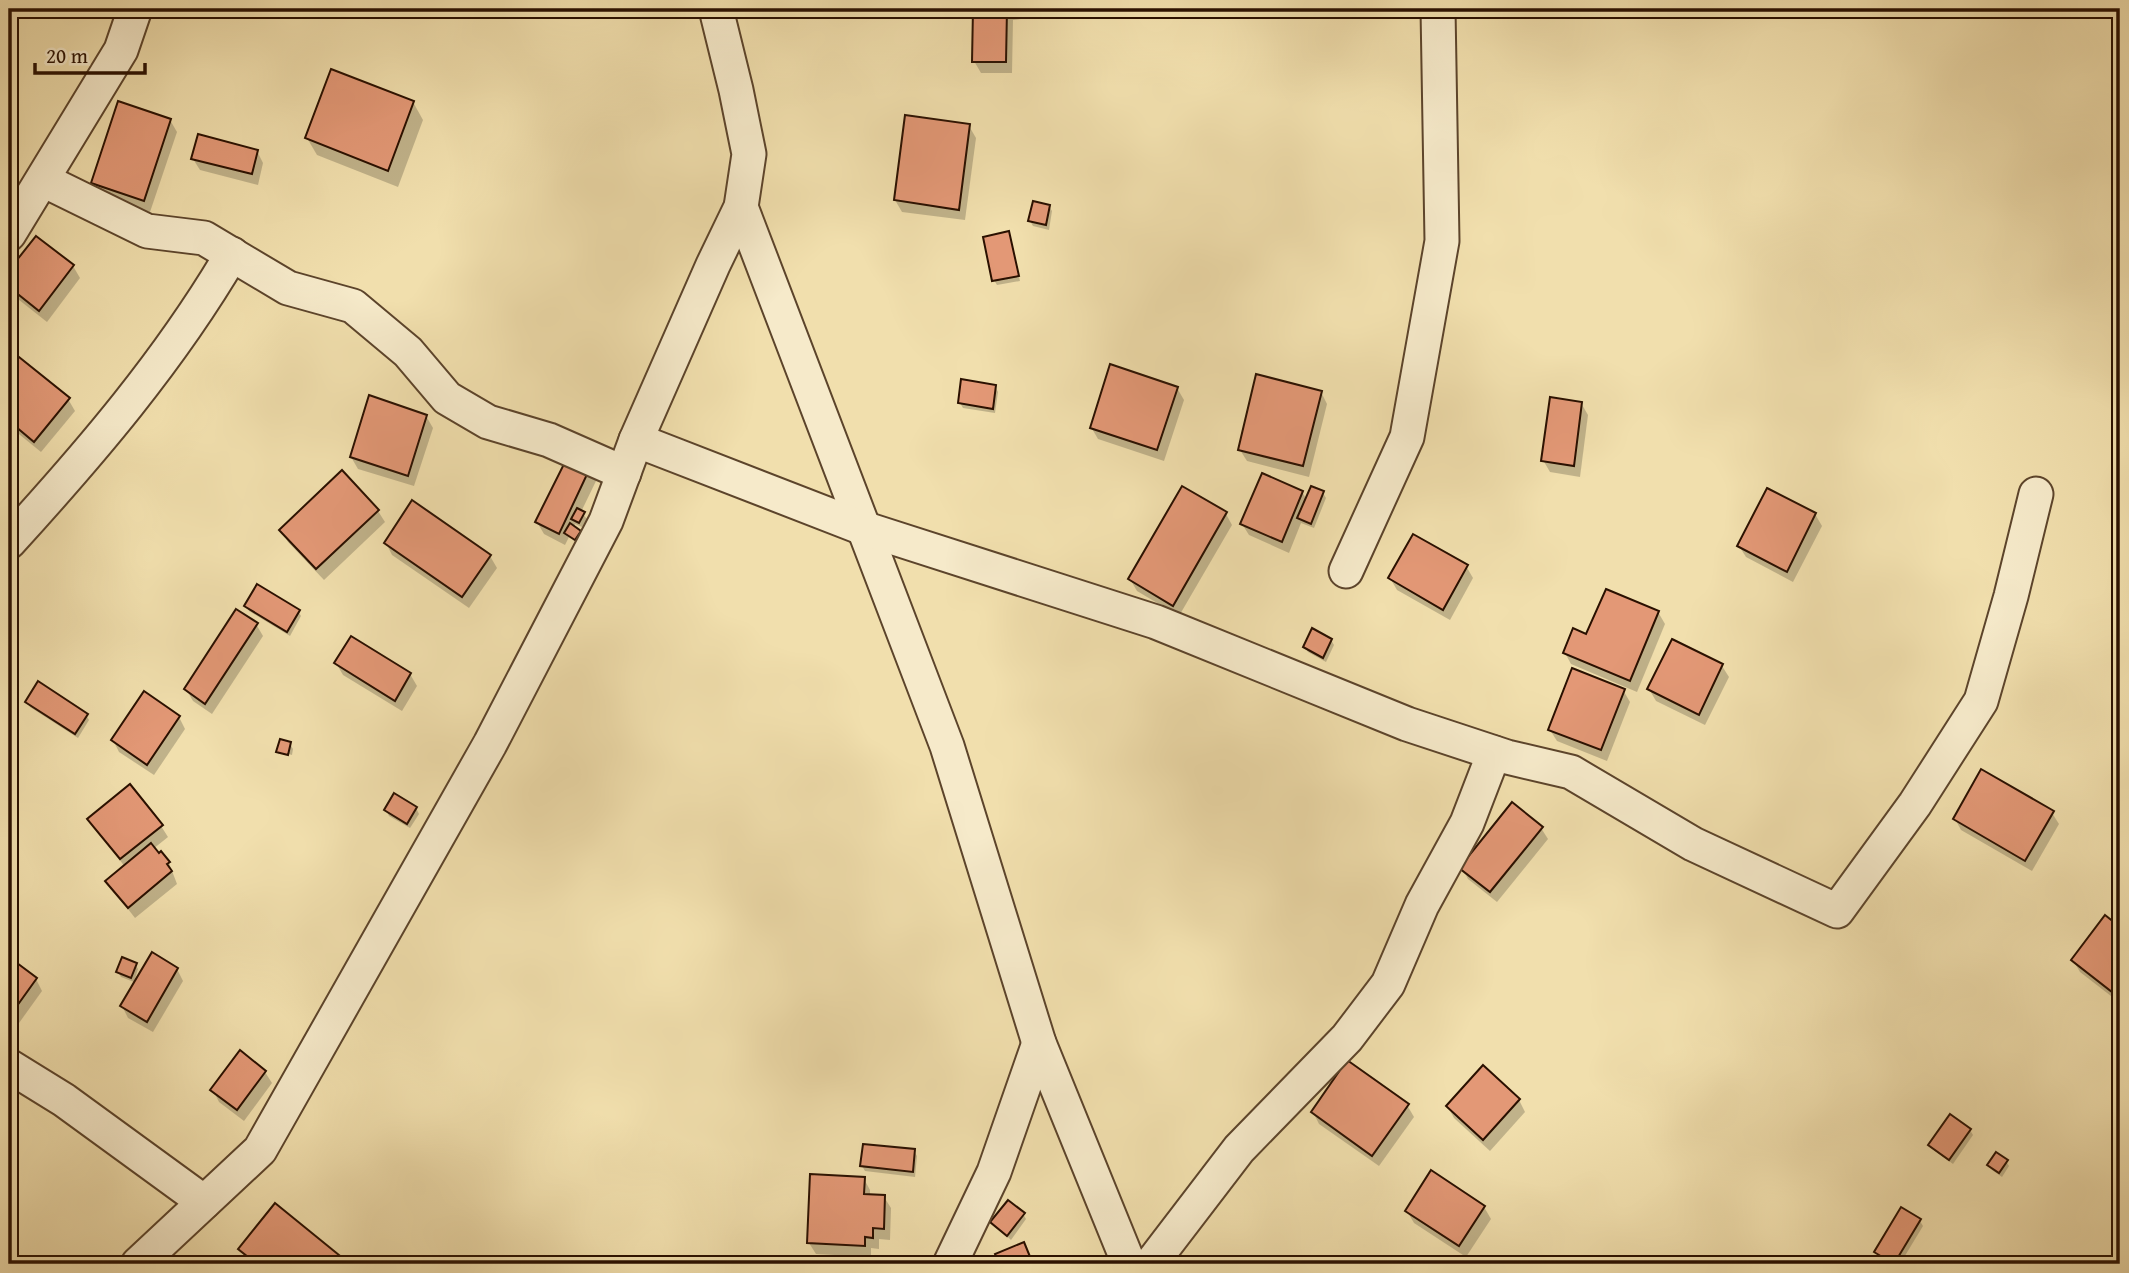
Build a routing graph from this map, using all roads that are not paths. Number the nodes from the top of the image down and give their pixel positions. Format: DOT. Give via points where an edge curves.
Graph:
graph roads {
  1 [pos="135,9"];
  2 [pos="716,9"];
  3 [pos="1438,9"];
  4 [pos="43,180"];
  5 [pos="741,207"];
  6 [pos="9,234"];
  7 [pos="232,254"];
  8 [pos="636,440"];
  9 [pos="624,473"];
  10 [pos="2036,494"];
  11 [pos="863,528"];
  12 [pos="9,542"];
  13 [pos="1346,571"];
  14 [pos="1494,753"];
  15 [pos="1039,1043"];
  16 [pos="9,1066"];
  17 [pos="205,1202"];
  18 [pos="138,1264"];
  19 [pos="950,1264"];
  20 [pos="1129,1264"];
  21 [pos="1151,1264"];
  1 -- 4 [label="street" via="121,50"];
  2 -- 5 [label="street" via="749,154"];
  3 -- 13 [label="street" via="1442,241 1407,437"];
  4 -- 6 [label="street"];
  4 -- 7 [label="street" via="147,231 204,238"];
  5 -- 8 [label="street"];
  5 -- 11 [label="street"];
  7 -- 9 [label="street" via="289,288 353,306 408,352 447,398 488,422 549,440"];
  7 -- 12 [label="street" via="156,370"];
  8 -- 9 [label="street"];
  8 -- 11 [label="street"];
  9 -- 17 [label="street" via="606,521 490,744 260,1150"];
  10 -- 14 [label="street" via="1981,701 1915,804 1837,911 1693,844 1571,772"];
  11 -- 14 [label="street" via="1143,617 1407,724"];
  11 -- 15 [label="street" via="947,747"];
  14 -- 21 [label="street" via="1467,823 1422,905 1388,984 1347,1038 1239,1149"];
  15 -- 19 [label="street" via="994,1172"];
  15 -- 20 [label="street"];
  16 -- 17 [label="street"];
  17 -- 18 [label="street"];
}
